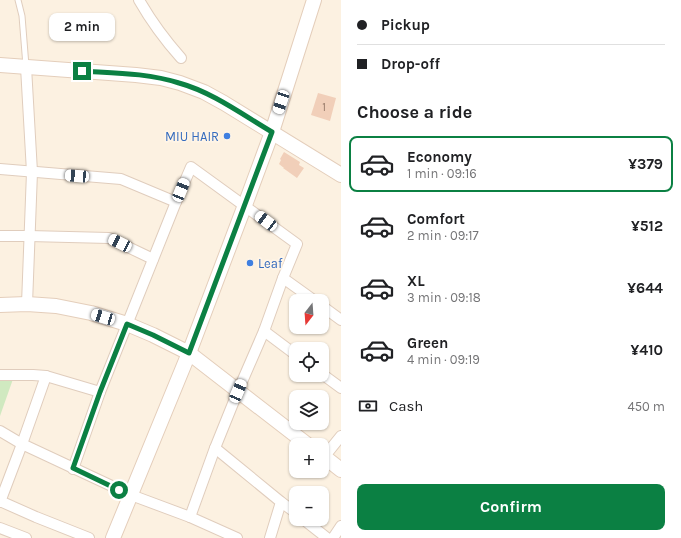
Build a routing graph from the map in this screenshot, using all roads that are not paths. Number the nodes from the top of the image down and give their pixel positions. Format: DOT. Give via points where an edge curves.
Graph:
graph roads {
  1 [pos="18,0"];
  2 [pos="139,0"];
  3 [pos="314,0"];
  4 [pos="181,58"];
  5 [pos="0,65"];
  6 [pos="26,67"];
  7 [pos="272,132"];
  8 [pos="0,169"];
  9 [pos="32,172"];
  10 [pos="341,175"];
  11 [pos="176,202"];
  12 [pos="245,205"];
  13 [pos="0,236"];
  14 [pos="29,236"];
  15 [pos="153,259"];
  16 [pos="283,278"];
  17 [pos="305,294"];
  18 [pos="26,304"];
  19 [pos="0,305"];
  20 [pos="329,311"];
  21 [pos="341,320"];
  22 [pos="127,324"];
  23 [pos="264,331"];
  24 [pos="289,349"];
  25 [pos="189,353"];
  26 [pos="0,374"];
  27 [pos="46,376"];
  28 [pos="329,379"];
  29 [pos="341,388"];
  30 [pos="238,391"];
  31 [pos="100,392"];
  32 [pos="0,431"];
  33 [pos="341,436"];
  34 [pos="299,438"];
  35 [pos="22,444"];
  36 [pos="215,448"];
  37 [pos="329,449"];
  38 [pos="329,461"];
  39 [pos="73,468"];
  40 [pos="341,470"];
  41 [pos="131,495"];
  42 [pos="0,502"];
  43 [pos="281,502"];
  44 [pos="289,508"];
  45 [pos="190,517"];
  46 [pos="312,526"];
  47 [pos="341,526"];
  48 [pos="0,528"];
  49 [pos="26,538"];
  50 [pos="88,538"];
  51 [pos="113,538"];
  52 [pos="237,538"];
  53 [pos="270,538"];
  54 [pos="327,538"];
  55 [pos="333,538"];
  1 -- 6 [label="lane" via="22,16"];
  2 -- 4 [label="street" via="164,38"];
  3 -- 7 [label="street"];
  5 -- 6 [label="street"];
  6 -- 7 [label="street" via="136,75 180,83 204,92"];
  6 -- 9 [label="street"];
  7 -- 10 [label="street"];
  7 -- 12 [label="street"];
  8 -- 9 [label="street"];
  9 -- 11 [label="street" via="121,179"];
  9 -- 14 [label="street"];
  11 -- 12 [label="street" via="191,167"];
  11 -- 15 [label="street"];
  12 -- 16 [label="street" via="297,244"];
  12 -- 25 [label="street"];
  13 -- 14 [label="street"];
  14 -- 15 [label="street" via="109,238"];
  14 -- 18 [label="street"];
  15 -- 22 [label="street"];
  16 -- 17 [label="street"];
  16 -- 23 [label="street"];
  18 -- 19 [label="street"];
  18 -- 22 [label="street" via="56,306"];
  20 -- 21 [label="street"];
  22 -- 25 [label="street"];
  22 -- 31 [label="street"];
  23 -- 24 [label="street"];
  23 -- 30 [label="street"];
  25 -- 30 [label="street"];
  25 -- 41 [label="street"];
  26 -- 27 [label="street"];
  27 -- 31 [label="street"];
  27 -- 35 [label="street"];
  28 -- 29 [label="street"];
  30 -- 34 [label="street"];
  30 -- 36 [label="street"];
  31 -- 39 [label="street"];
  32 -- 35 [label="street"];
  33 -- 37 [label="street"];
  35 -- 39 [label="street"];
  35 -- 42 [label="street"];
  36 -- 43 [label="street"];
  36 -- 45 [label="street"];
  38 -- 40 [label="street"];
  39 -- 41 [label="street"];
  41 -- 45 [label="street"];
  41 -- 51 [label="street"];
  42 -- 50 [label="street"];
  43 -- 44 [label="street"];
  43 -- 53 [label="street"];
  45 -- 52 [label="street"];
  46 -- 54 [label="street"];
  47 -- 55 [label="street"];
  48 -- 49 [label="street"];
}
